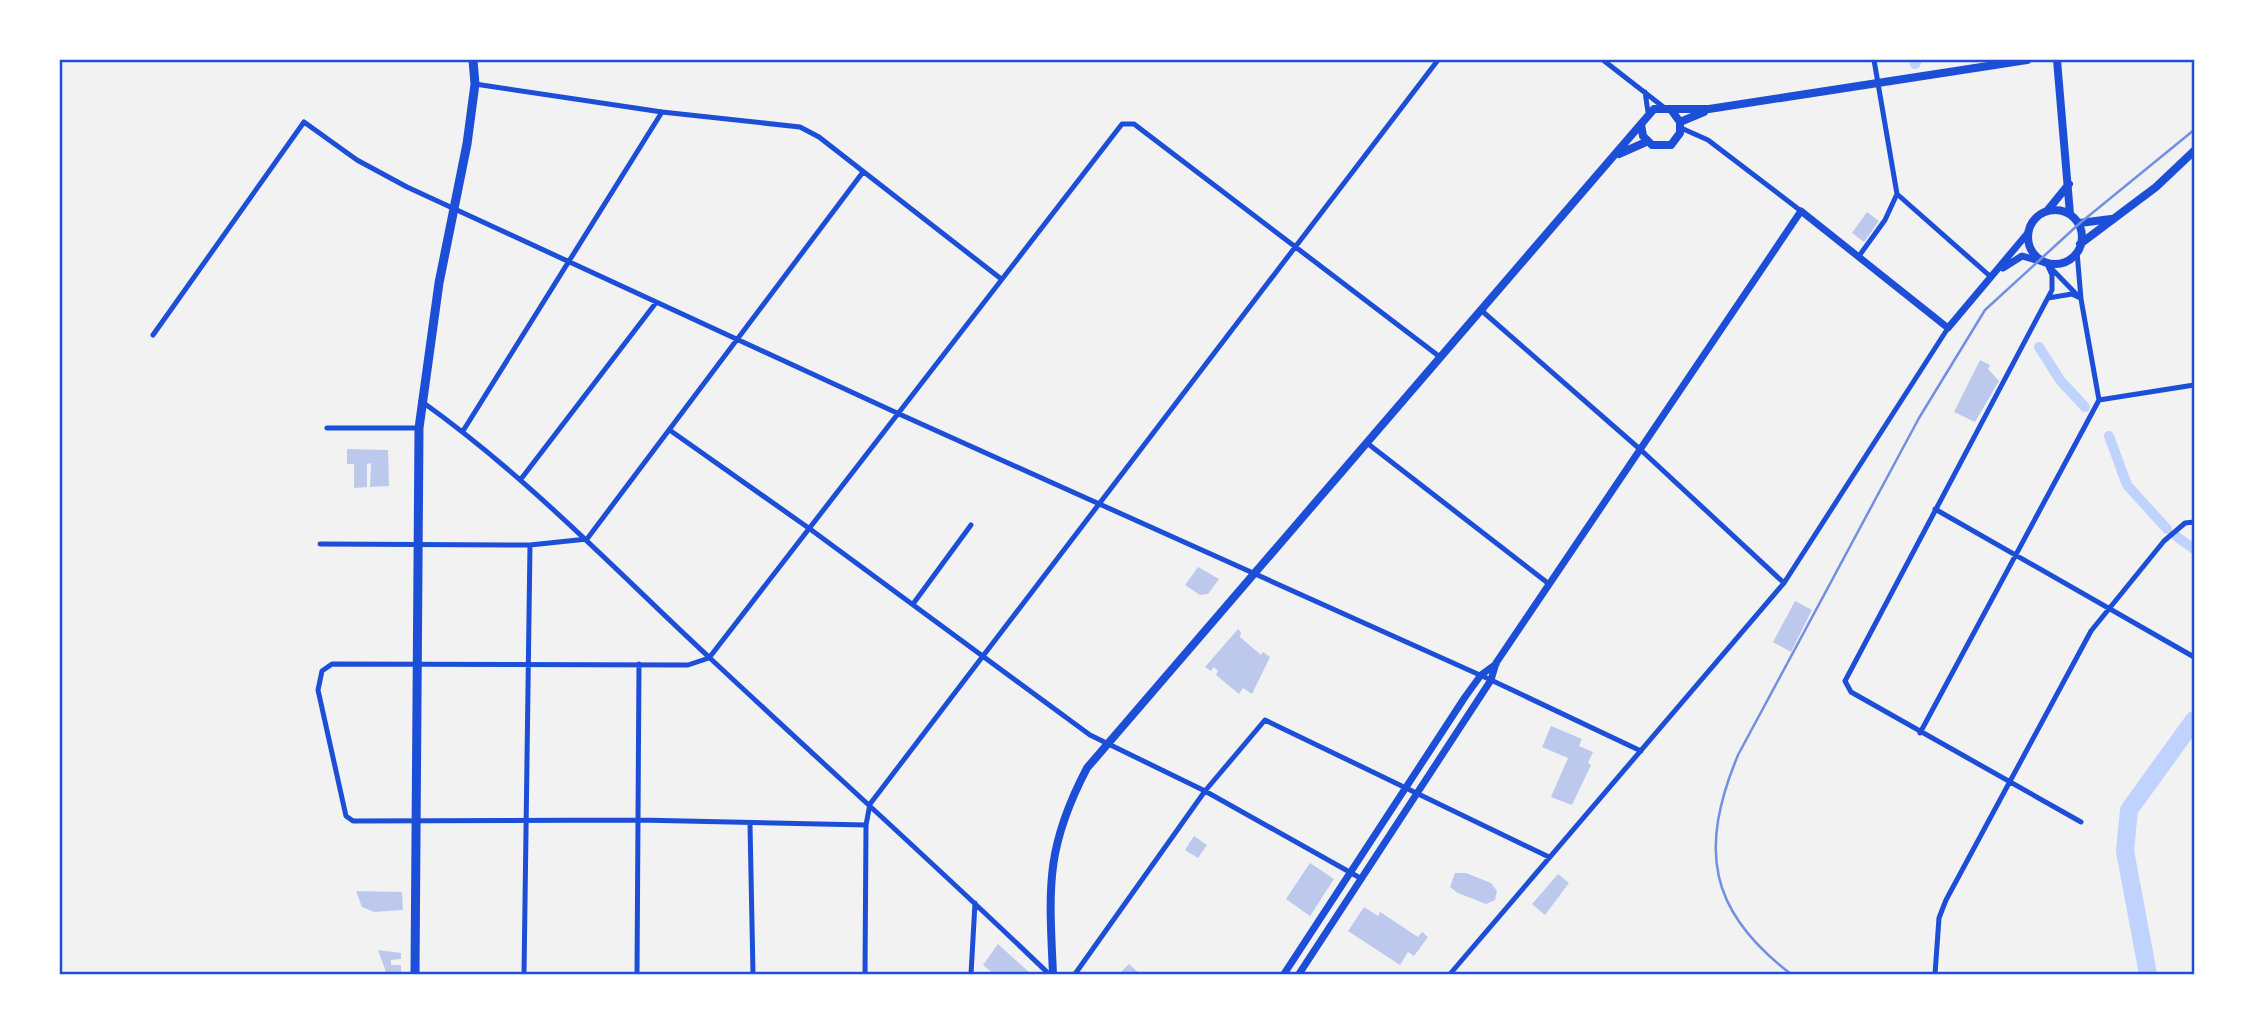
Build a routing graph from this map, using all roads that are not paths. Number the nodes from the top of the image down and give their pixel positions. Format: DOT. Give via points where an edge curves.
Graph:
graph roads {
  1 [pos="473,60"];
  2 [pos="1438,60"];
  3 [pos="1603,60"];
  4 [pos="1874,60"];
  5 [pos="2027,60"];
  6 [pos="2057,60"];
  7 [pos="475,84"];
  8 [pos="1878,84"];
  9 [pos="1645,92"];
  10 [pos="1709,109"];
  11 [pos="1669,110"];
  12 [pos="662,112"];
  13 [pos="1648,113"];
  14 [pos="1641,124"];
  15 [pos="1680,125"];
  16 [pos="1646,142"];
  17 [pos="2194,151"];
  18 [pos="1614,157"];
  19 [pos="863,172"];
  20 [pos="2069,184"];
  21 [pos="1897,194"];
  22 [pos="454,209"];
  23 [pos="1801,211"];
  24 [pos="2047,211"];
  25 [pos="2070,214"];
  26 [pos="2117,217"];
  27 [pos="2080,223"];
  28 [pos="2028,234"];
  29 [pos="1295,244"];
  30 [pos="2078,248"];
  31 [pos="1859,256"];
  32 [pos="2045,263"];
  33 [pos="570,264"];
  34 [pos="1991,277"];
  35 [pos="1000,278"];
  36 [pos="2048,298"];
  37 [pos="2081,299"];
  38 [pos="655,304"];
  39 [pos="1482,311"];
  40 [pos="1948,328"];
  41 [pos="153,335"];
  42 [pos="737,341"];
  43 [pos="1440,357"];
  44 [pos="2194,385"];
  45 [pos="2099,400"];
  46 [pos="421,401"];
  47 [pos="897,413"];
  48 [pos="327,428"];
  49 [pos="419,428"];
  50 [pos="463,431"];
  51 [pos="671,432"];
  52 [pos="1367,443"];
  53 [pos="1642,451"];
  54 [pos="521,479"];
  55 [pos="1098,504"];
  56 [pos="1935,509"];
  57 [pos="2194,522"];
  58 [pos="971,525"];
  59 [pos="810,528"];
  60 [pos="587,539"];
  61 [pos="418,543"];
  62 [pos="320,544"];
  63 [pos="530,545"];
  64 [pos="2016,557"];
  65 [pos="1254,572"];
  66 [pos="1784,583"];
  67 [pos="1549,584"];
  68 [pos="913,604"];
  69 [pos="2106,608"];
  70 [pos="981,657"];
  71 [pos="2194,657"];
  72 [pos="709,658"];
  73 [pos="1496,663"];
  74 [pos="639,664"];
  75 [pos="416,665"];
  76 [pos="528,665"];
  77 [pos="1481,675"];
  78 [pos="1491,680"];
  79 [pos="1920,733"];
  80 [pos="1106,743"];
  81 [pos="1641,751"];
  82 [pos="2007,781"];
  83 [pos="1406,787"];
  84 [pos="1205,791"];
  85 [pos="1419,793"];
  86 [pos="870,804"];
  87 [pos="639,820"];
  88 [pos="525,821"];
  89 [pos="416,822"];
  90 [pos="2081,822"];
  91 [pos="750,824"];
  92 [pos="866,825"];
  93 [pos="1549,857"];
  94 [pos="1350,872"];
  95 [pos="1362,879"];
  96 [pos="975,903"];
  97 [pos="1452,972"];
  98 [pos="415,975"];
  99 [pos="524,975"];
  100 [pos="637,975"];
  101 [pos="752,975"];
  102 [pos="865,975"];
  103 [pos="971,975"];
  104 [pos="1051,975"];
  105 [pos="1075,975"];
  106 [pos="1284,975"];
  107 [pos="1299,975"];
  108 [pos="1460,975"];
  109 [pos="1935,975"];
  1 -- 7 [label="highway"];
  2 -- 29 [label="street"];
  3 -- 9 [label="street"];
  4 -- 8 [label="street"];
  5 -- 8 [label="main road"];
  6 -- 20 [label="main road"];
  7 -- 12 [label="street"];
  7 -- 22 [label="highway"];
  8 -- 10 [label="main road"];
  8 -- 21 [label="street"];
  9 -- 11 [label="street"];
  9 -- 13 [label="street"];
  10 -- 11 [label="main road"];
  10 -- 15 [label="main road"];
  11 -- 13 [label="main road"];
  11 -- 15 [label="main road"];
  12 -- 19 [label="street" via="800,127"];
  12 -- 33 [label="street"];
  13 -- 14 [label="main road"];
  14 -- 16 [label="main road"];
  14 -- 18 [label="main road"];
  15 -- 16 [label="main road" via="1671,145 1658,147"];
  15 -- 23 [label="street" via="1708,140"];
  16 -- 18 [label="main road"];
  17 -- 26 [label="main road"];
  18 -- 39 [label="main road"];
  19 -- 35 [label="street"];
  19 -- 42 [label="street"];
  20 -- 24 [label="main road"];
  20 -- 25 [label="main road"];
  21 -- 31 [label="street"];
  21 -- 34 [label="street"];
  22 -- 33 [label="street"];
  22 -- 41 [label="street" via="357,160 304,122"];
  22 -- 46 [label="highway"];
  23 -- 31 [label="street"];
  23 -- 53 [label="street"];
  24 -- 25 [label="main road"];
  24 -- 28 [label="main road"];
  25 -- 27 [label="main road"];
  26 -- 27 [label="main road"];
  26 -- 30 [label="main road"];
  27 -- 30 [label="main road"];
  28 -- 32 [label="main road" via="2028,244"];
  28 -- 34 [label="street"];
  29 -- 35 [label="street" via="1127,123"];
  29 -- 43 [label="street"];
  29 -- 55 [label="street"];
  30 -- 32 [label="main road" via="2063,264"];
  30 -- 37 [label="street"];
  31 -- 40 [label="street"];
  32 -- 34 [label="street" via="2022,256"];
  32 -- 36 [label="street" via="2053,285"];
  32 -- 37 [label="street"];
  33 -- 38 [label="street"];
  33 -- 50 [label="street"];
  34 -- 40 [label="street"];
  35 -- 47 [label="street"];
  36 -- 37 [label="street" via="2072,294"];
  36 -- 56 [label="street"];
  37 -- 45 [label="street"];
  38 -- 42 [label="street"];
  38 -- 54 [label="street"];
  39 -- 43 [label="main road"];
  39 -- 53 [label="street"];
  40 -- 66 [label="street"];
  42 -- 47 [label="street"];
  42 -- 51 [label="street"];
  43 -- 52 [label="main road"];
  44 -- 45 [label="street"];
  45 -- 64 [label="street"];
  46 -- 49 [label="highway"];
  46 -- 50 [label="street"];
  47 -- 55 [label="street"];
  47 -- 59 [label="street"];
  48 -- 49 [label="street"];
  49 -- 61 [label="highway"];
  50 -- 54 [label="street"];
  51 -- 59 [label="street"];
  51 -- 60 [label="street"];
  52 -- 65 [label="main road"];
  52 -- 67 [label="street"];
  53 -- 66 [label="street"];
  53 -- 67 [label="street"];
  54 -- 60 [label="street"];
  55 -- 65 [label="street"];
  55 -- 70 [label="street"];
  56 -- 64 [label="street"];
  56 -- 79 [label="street" via="1845,681 1847,687"];
  57 -- 69 [label="street" via="2185,523 2164,541"];
  58 -- 68 [label="street"];
  59 -- 68 [label="street"];
  59 -- 72 [label="street"];
  60 -- 63 [label="street"];
  60 -- 72 [label="street"];
  61 -- 62 [label="street"];
  61 -- 63 [label="street"];
  61 -- 75 [label="highway"];
  63 -- 76 [label="street"];
  64 -- 69 [label="street"];
  64 -- 79 [label="street"];
  65 -- 77 [label="street"];
  65 -- 80 [label="main road"];
  66 -- 81 [label="street"];
  67 -- 73 [label="street"];
  68 -- 70 [label="street"];
  69 -- 71 [label="street"];
  69 -- 82 [label="street"];
  70 -- 80 [label="street"];
  70 -- 86 [label="street"];
  72 -- 74 [label="street" via="688,666"];
  72 -- 86 [label="street"];
  73 -- 77 [label="street"];
  73 -- 78 [label="street"];
  74 -- 76 [label="street"];
  74 -- 87 [label="street"];
  75 -- 76 [label="street"];
  75 -- 89 [label="highway"];
  75 -- 89 [label="street" via="332,664 322,671 317,690 346,816 353,821"];
  76 -- 88 [label="street"];
  77 -- 78 [label="street"];
  77 -- 83 [label="street"];
  78 -- 81 [label="street"];
  78 -- 85 [label="street"];
  79 -- 82 [label="street"];
  80 -- 84 [label="street"];
  80 -- 104 [label="main road" via="1074,793 1052,859"];
  81 -- 93 [label="street"];
  82 -- 90 [label="street"];
  82 -- 109 [label="street" via="1939,918"];
  83 -- 84 [label="street" via="1265,720"];
  83 -- 85 [label="street"];
  83 -- 94 [label="street"];
  84 -- 94 [label="street"];
  84 -- 105 [label="street"];
  85 -- 93 [label="street"];
  85 -- 95 [label="street"];
  86 -- 92 [label="street"];
  86 -- 96 [label="street"];
  87 -- 88 [label="street"];
  87 -- 91 [label="street"];
  87 -- 100 [label="street"];
  88 -- 89 [label="street"];
  88 -- 99 [label="street"];
  89 -- 98 [label="highway"];
  91 -- 92 [label="street"];
  91 -- 101 [label="street"];
  92 -- 102 [label="street"];
  93 -- 97 [label="street"];
  94 -- 95 [label="street"];
  94 -- 106 [label="street"];
  95 -- 107 [label="street"];
  96 -- 103 [label="street"];
  96 -- 104 [label="street"];
  97 -- 108 [label="street"];
}
